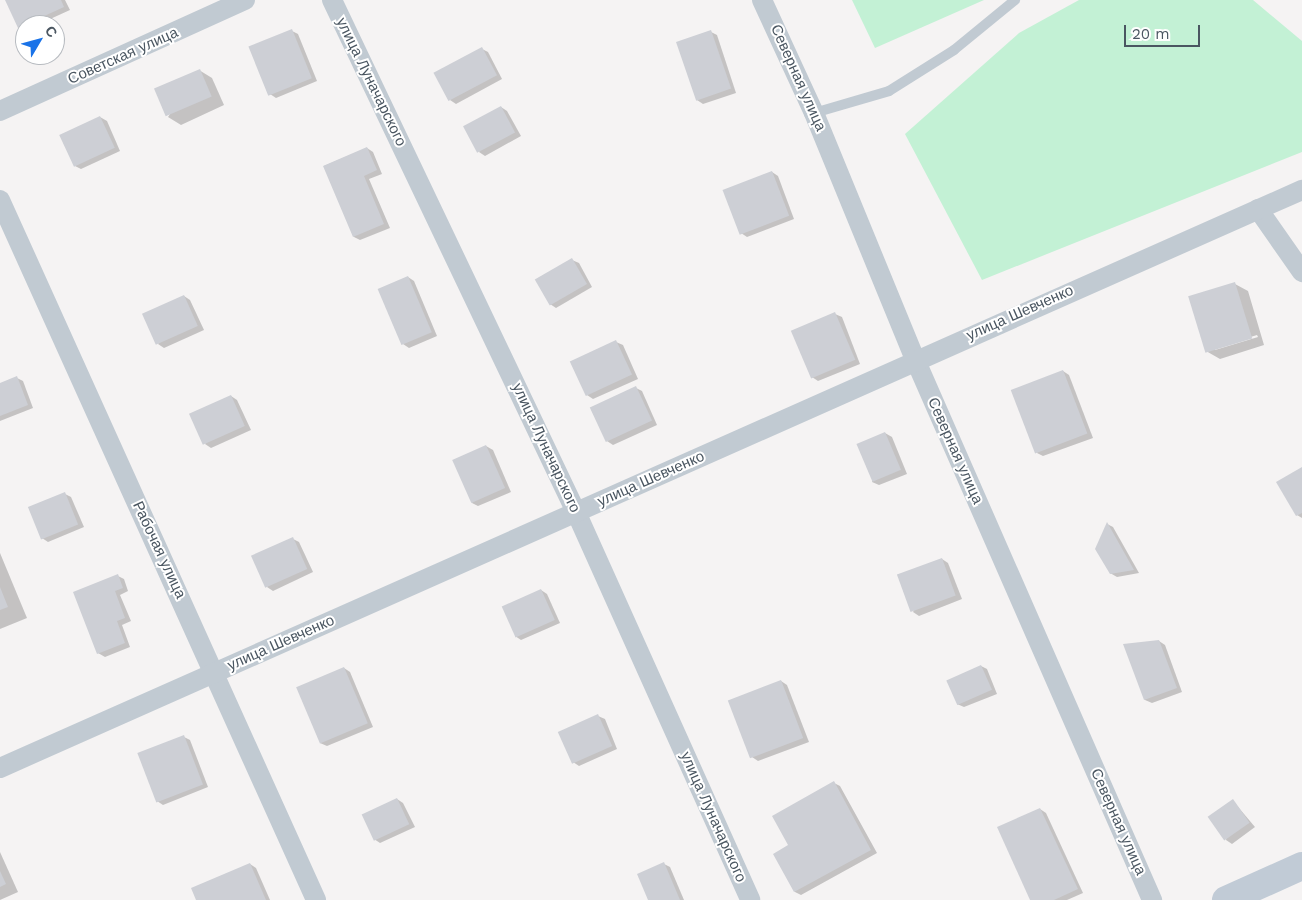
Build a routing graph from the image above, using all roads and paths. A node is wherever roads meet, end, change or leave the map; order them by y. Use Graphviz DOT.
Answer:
graph roads {
  1 [pos="245,0"];
  2 [pos="332,0"];
  3 [pos="762,0"];
  4 [pos="1015,0"];
  5 [pos="0,111"];
  6 [pos="814,113"];
  7 [pos="1302,190"];
  8 [pos="0,200"];
  9 [pos="1258,209"];
  10 [pos="1302,272"];
  11 [pos="915,359"];
  12 [pos="576,512"];
  13 [pos="215,673"];
  14 [pos="0,768"];
  15 [pos="1302,866"];
  16 [pos="316,900"];
  17 [pos="750,900"];
  18 [pos="1152,900"];
  19 [pos="1226,900"];
  1 -- 5 [label="street, Советская улица"];
  2 -- 12 [label="street, улица Луначарского"];
  3 -- 6 [label="street, Северная улица"];
  4 -- 6 [label="lane"];
  6 -- 11 [label="street, Северная улица"];
  7 -- 9 [label="street, улица Шевченко"];
  8 -- 13 [label="street, Рабочая улица"];
  9 -- 10 [label="street"];
  9 -- 11 [label="street, улица Шевченко"];
  11 -- 12 [label="street, улица Шевченко"];
  11 -- 18 [label="street, Северная улица"];
  12 -- 13 [label="street, улица Шевченко"];
  12 -- 17 [label="street, улица Луначарского"];
  13 -- 14 [label="street, улица Шевченко"];
  13 -- 16 [label="street, Рабочая улица"];
  15 -- 19 [label="street"];
}
